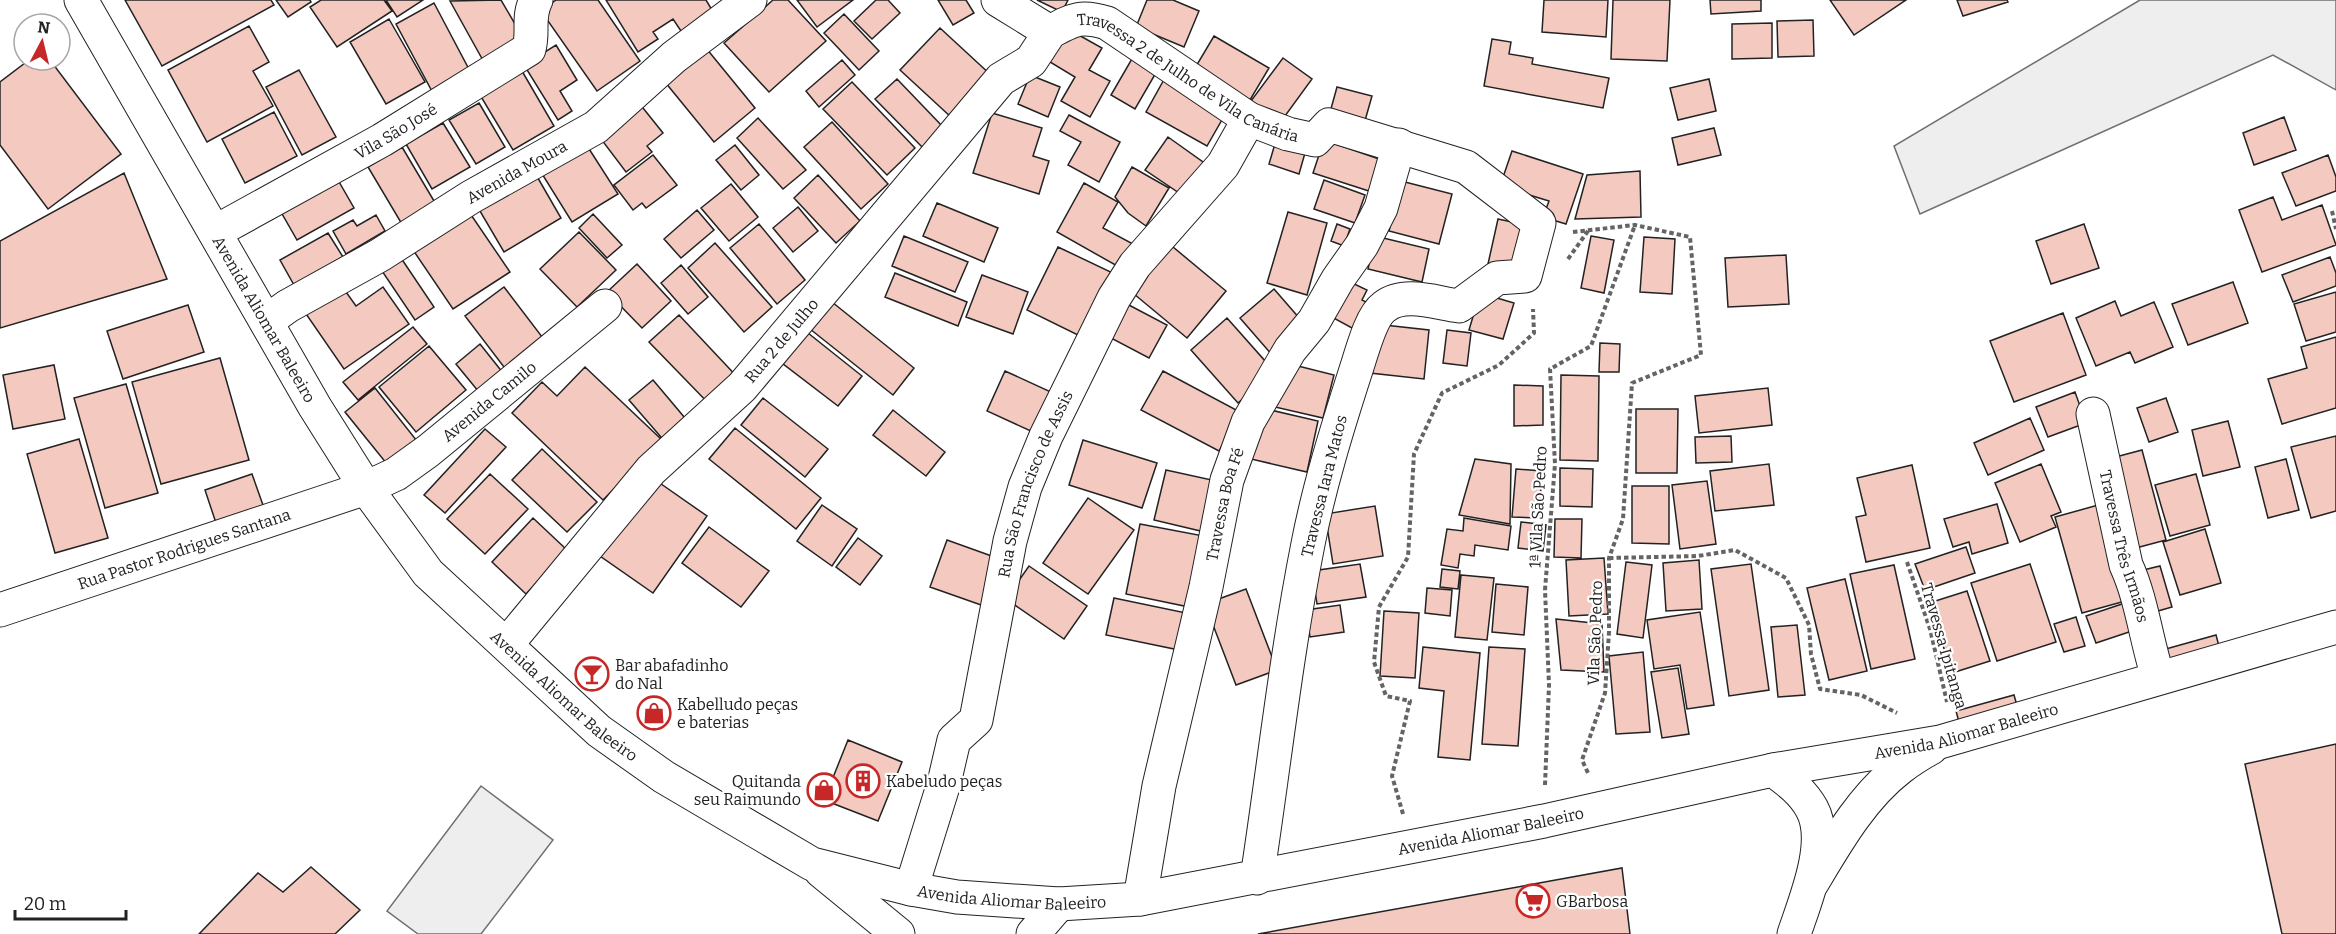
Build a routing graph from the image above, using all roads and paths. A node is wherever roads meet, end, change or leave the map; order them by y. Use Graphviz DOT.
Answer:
graph roads {
  1 [pos="81,0"];
  2 [pos="536,0"];
  3 [pos="750,0"];
  4 [pos="998,0"];
  5 [pos="1050,32"];
  6 [pos="1249,119"];
  7 [pos="1399,145"];
  8 [pos="2332,211"];
  9 [pos="1539,223"];
  10 [pos="1635,225"];
  11 [pos="2336,229"];
  12 [pos="215,232"];
  13 [pos="1564,265"];
  14 [pos="1538,299"];
  15 [pos="605,306"];
  16 [pos="267,321"];
  17 [pos="2093,414"];
  18 [pos="366,488"];
  19 [pos="1609,558"];
  20 [pos="1907,562"];
  21 [pos="0,610"];
  22 [pos="2336,627"];
  23 [pos="507,644"];
  24 [pos="2158,677"];
  25 [pos="1949,739"];
  26 [pos="1773,770"];
  27 [pos="1604,808"];
  28 [pos="1544,821"];
  29 [pos="1412,846"];
  30 [pos="812,864"];
  31 [pos="1257,878"];
  32 [pos="1812,883"];
  33 [pos="911,890"];
  34 [pos="1140,899"];
  35 [pos="1059,904"];
  36 [pos="898,934"];
  37 [pos="1033,934"];
  38 [pos="1794,934"];
  1 -- 12 [label="street, Avenida Aliomar Baleeiro"];
  2 -- 12 [label="street, Vila São José"];
  3 -- 16 [label="street, Avenida Moura"];
  4 -- 5 [label="street, Travessa 2 de Julho de Vila Canária"];
  5 -- 6 [label="street, Travessa 2 de Julho de Vila Canária"];
  5 -- 23 [label="street, Rua 2 de Julho"];
  6 -- 7 [label="street, Travessa 2 de Julho de Vila Canária"];
  6 -- 33 [label="street, Rua São Francisco de Assis"];
  7 -- 9 [label="street, Travessa 2 de Julho de Vila Canária"];
  7 -- 34 [label="street, Travessa Boa Fé"];
  8 -- 11 [label="path"];
  9 -- 31 [label="street, Travessa Iara Matos"];
  10 -- 13 [label="path"];
  10 -- 19 [label="path, Vila São Pedro"];
  10 -- 28 [label="path, 1ª Vila São Pedro"];
  12 -- 16 [label="street, Avenida Aliomar Baleeiro"];
  14 -- 29 [label="path"];
  15 -- 18 [label="street, Avenida Camilo"];
  16 -- 18 [label="street, Avenida Aliomar Baleeiro"];
  17 -- 24 [label="street, Travessa Três Irmãos"];
  18 -- 21 [label="street, Rua Pastor Rodrigues Santana"];
  18 -- 23 [label="street, Avenida Aliomar Baleeiro"];
  19 -- 25 [label="path"];
  19 -- 27 [label="path, Vila São Pedro"];
  20 -- 25 [label="path, Travessa Ipitanga"];
  22 -- 24 [label="street, Avenida Aliomar Baleeiro"];
  23 -- 30 [label="street, Avenida Aliomar Baleeiro"];
  24 -- 25 [label="street, Avenida Aliomar Baleeiro"];
  25 -- 26 [label="street, Avenida Aliomar Baleeiro"];
  25 -- 32 [label="street"];
  26 -- 27 [label="street, Avenida Aliomar Baleeiro"];
  26 -- 32 [label="street"];
  27 -- 28 [label="street, Avenida Aliomar Baleeiro"];
  28 -- 29 [label="street, Avenida Aliomar Baleeiro"];
  29 -- 31 [label="street, Avenida Aliomar Baleeiro"];
  30 -- 33 [label="street, Avenida Aliomar Baleeiro"];
  30 -- 36 [label="street"];
  31 -- 34 [label="street, Avenida Aliomar Baleeiro"];
  32 -- 38 [label="street"];
  33 -- 35 [label="street, Avenida Aliomar Baleeiro"];
  34 -- 35 [label="street, Avenida Aliomar Baleeiro"];
  35 -- 37 [label="street"];
}
